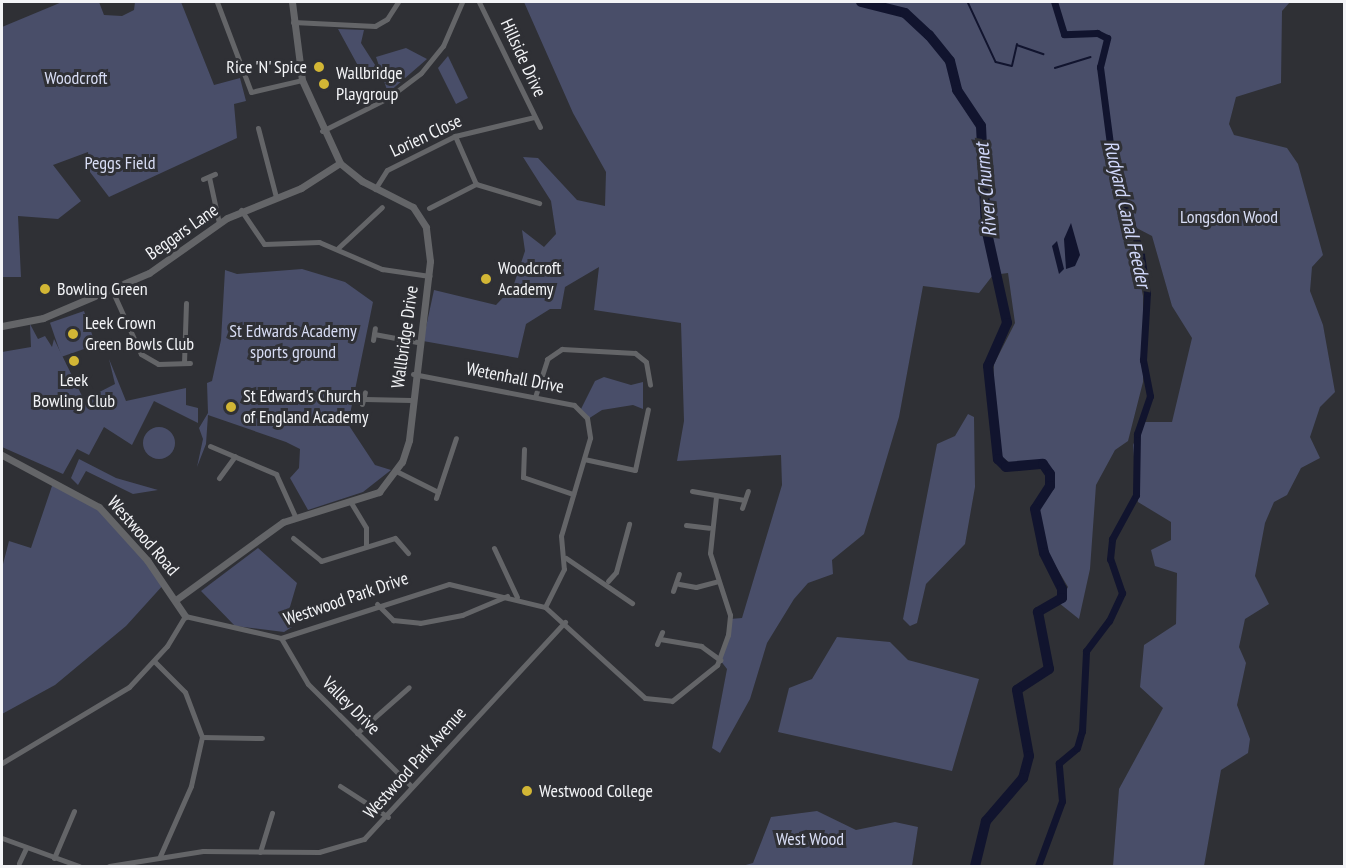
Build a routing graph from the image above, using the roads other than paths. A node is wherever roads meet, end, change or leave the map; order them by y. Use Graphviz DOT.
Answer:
graph roads {
  1 [pos="217,2"];
  2 [pos="292,2"];
  3 [pos="398,2"];
  4 [pos="462,2"];
  5 [pos="479,2"];
  6 [pos="292,22"];
  7 [pos="302,80"];
  8 [pos="534,117"];
  9 [pos="540,127"];
  10 [pos="258,128"];
  11 [pos="322,131"];
  12 [pos="455,136"];
  13 [pos="340,163"];
  14 [pos="209,176"];
  15 [pos="476,184"];
  16 [pos="375,189"];
  17 [pos="276,197"];
  18 [pos="538,203"];
  19 [pos="382,207"];
  20 [pos="429,208"];
  21 [pos="242,210"];
  22 [pos="219,223"];
  23 [pos="338,248"];
  24 [pos="429,276"];
  25 [pos="111,288"];
  26 [pos="186,303"];
  27 [pos="2,326"];
  28 [pos="374,334"];
  29 [pos="417,342"];
  30 [pos="413,374"];
  31 [pos="641,376"];
  32 [pos="650,376"];
  33 [pos="650,385"];
  34 [pos="535,397"];
  35 [pos="364,398"];
  36 [pos="411,400"];
  37 [pos="648,409"];
  38 [pos="456,438"];
  39 [pos="210,446"];
  40 [pos="524,449"];
  41 [pos="2,455"];
  42 [pos="235,456"];
  43 [pos="584,459"];
  44 [pos="396,471"];
  45 [pos="219,478"];
  46 [pos="692,491"];
  47 [pos="748,491"];
  48 [pos="573,494"];
  49 [pos="716,497"];
  50 [pos="744,500"];
  51 [pos="350,501"];
  52 [pos="742,508"];
  53 [pos="295,516"];
  54 [pos="629,524"];
  55 [pos="686,525"];
  56 [pos="709,528"];
  57 [pos="293,538"];
  58 [pos="366,545"];
  59 [pos="494,548"];
  60 [pos="408,553"];
  61 [pos="566,558"];
  62 [pos="679,574"];
  63 [pos="608,581"];
  64 [pos="718,581"];
  65 [pos="678,584"];
  66 [pos="673,591"];
  67 [pos="507,596"];
  68 [pos="517,597"];
  69 [pos="177,599"];
  70 [pos="633,603"];
  71 [pos="377,604"];
  72 [pos="546,608"];
  73 [pos="185,616"];
  74 [pos="565,622"];
  75 [pos="662,632"];
  76 [pos="281,638"];
  77 [pos="720,660"];
  78 [pos="154,662"];
  79 [pos="409,687"];
  80 [pos="357,734"];
  81 [pos="202,737"];
  82 [pos="262,738"];
  83 [pos="2,763"];
  84 [pos="340,786"];
  85 [pos="412,787"];
  86 [pos="74,811"];
  87 [pos="272,813"];
  88 [pos="388,817"];
  89 [pos="2,838"];
  90 [pos="26,848"];
  91 [pos="260,852"];
  92 [pos="160,856"];
  93 [pos="54,858"];
  94 [pos="20,862"];
  95 [pos="70,865"];
  96 [pos="79,867"];
  97 [pos="109,867"];
  1 -- 7 [label="street"];
  2 -- 6 [label="street, Wallbridge Drive"];
  3 -- 6 [label="street"];
  4 -- 11 [label="street"];
  5 -- 8 [label="street, Hillside Drive"];
  6 -- 7 [label="street, Wallbridge Drive"];
  7 -- 11 [label="street, Wallbridge Drive"];
  8 -- 9 [label="street, Hillside Drive"];
  8 -- 12 [label="street, Lorien Close"];
  10 -- 17 [label="street"];
  11 -- 13 [label="street, Wallbridge Drive"];
  12 -- 15 [label="street"];
  12 -- 16 [label="street, Lorien Close"];
  13 -- 16 [label="street, Wallbridge Drive"];
  13 -- 17 [label="street, Beggars Lane"];
  14 -- 22 [label="street"];
  15 -- 18 [label="street"];
  15 -- 20 [label="street"];
  16 -- 24 [label="street, Wallbridge Drive"];
  17 -- 21 [label="street, Beggars Lane"];
  19 -- 23 [label="street"];
  21 -- 22 [label="street, Beggars Lane"];
  21 -- 23 [label="street"];
  22 -- 25 [label="street, Beggars Lane"];
  23 -- 24 [label="street"];
  24 -- 29 [label="street, Wallbridge Drive"];
  25 -- 26 [label="street"];
  25 -- 27 [label="street, Beggars Lane"];
  28 -- 29 [label="street"];
  29 -- 30 [label="street, Wallbridge Drive"];
  30 -- 34 [label="street, Wetenhall Drive"];
  30 -- 36 [label="street, Wallbridge Drive"];
  31 -- 32 [label="street"];
  32 -- 33 [label="street"];
  32 -- 34 [label="street"];
  34 -- 43 [label="street, Wetenhall Drive"];
  35 -- 36 [label="street"];
  36 -- 44 [label="street, Wallbridge Drive"];
  37 -- 43 [label="street"];
  38 -- 44 [label="street"];
  39 -- 42 [label="street"];
  40 -- 48 [label="street"];
  41 -- 69 [label="street, Westwood Road"];
  42 -- 45 [label="street"];
  42 -- 53 [label="street"];
  43 -- 48 [label="street, Wetenhall Drive"];
  44 -- 51 [label="street, Wallbridge Drive"];
  46 -- 49 [label="street"];
  47 -- 50 [label="street"];
  48 -- 61 [label="street, Wetenhall Drive"];
  49 -- 50 [label="street"];
  49 -- 56 [label="street"];
  50 -- 52 [label="street"];
  51 -- 53 [label="street, Wallbridge Drive"];
  51 -- 58 [label="street"];
  53 -- 69 [label="street, Wallbridge Drive"];
  54 -- 63 [label="street"];
  55 -- 56 [label="street"];
  56 -- 64 [label="street"];
  57 -- 58 [label="street"];
  58 -- 60 [label="street"];
  59 -- 68 [label="street"];
  61 -- 63 [label="street"];
  61 -- 72 [label="street, Wetenhall Drive"];
  62 -- 65 [label="street"];
  63 -- 70 [label="street"];
  64 -- 65 [label="street"];
  64 -- 77 [label="street"];
  65 -- 66 [label="street"];
  67 -- 68 [label="street, Westwood Park Drive"];
  67 -- 71 [label="street, Westwood Park Drive"];
  67 -- 71 [label="street"];
  68 -- 72 [label="street, Westwood Park Drive"];
  69 -- 73 [label="street, Westwood Road"];
  71 -- 76 [label="street, Westwood Park Drive"];
  72 -- 74 [label="street, Westwood Park Drive"];
  73 -- 76 [label="street, Westwood Park Drive"];
  73 -- 78 [label="street"];
  74 -- 77 [label="street, Westwood Park Drive"];
  74 -- 85 [label="street, Westwood Park Avenue"];
  75 -- 77 [label="street"];
  76 -- 80 [label="street, Valley Drive"];
  78 -- 81 [label="street"];
  78 -- 83 [label="street"];
  79 -- 80 [label="street"];
  80 -- 85 [label="street, Valley Drive"];
  81 -- 82 [label="street"];
  81 -- 92 [label="street"];
  84 -- 88 [label="street"];
  85 -- 88 [label="street, Westwood Park Avenue"];
  86 -- 93 [label="street"];
  87 -- 91 [label="street"];
  88 -- 91 [label="street, Westwood Park Avenue"];
  89 -- 90 [label="street"];
  90 -- 93 [label="street"];
  90 -- 94 [label="street"];
  91 -- 92 [label="street, Westwood Park Avenue"];
  92 -- 97 [label="street, Westwood Park Avenue"];
  93 -- 95 [label="street"];
  95 -- 96 [label="street"];
}
